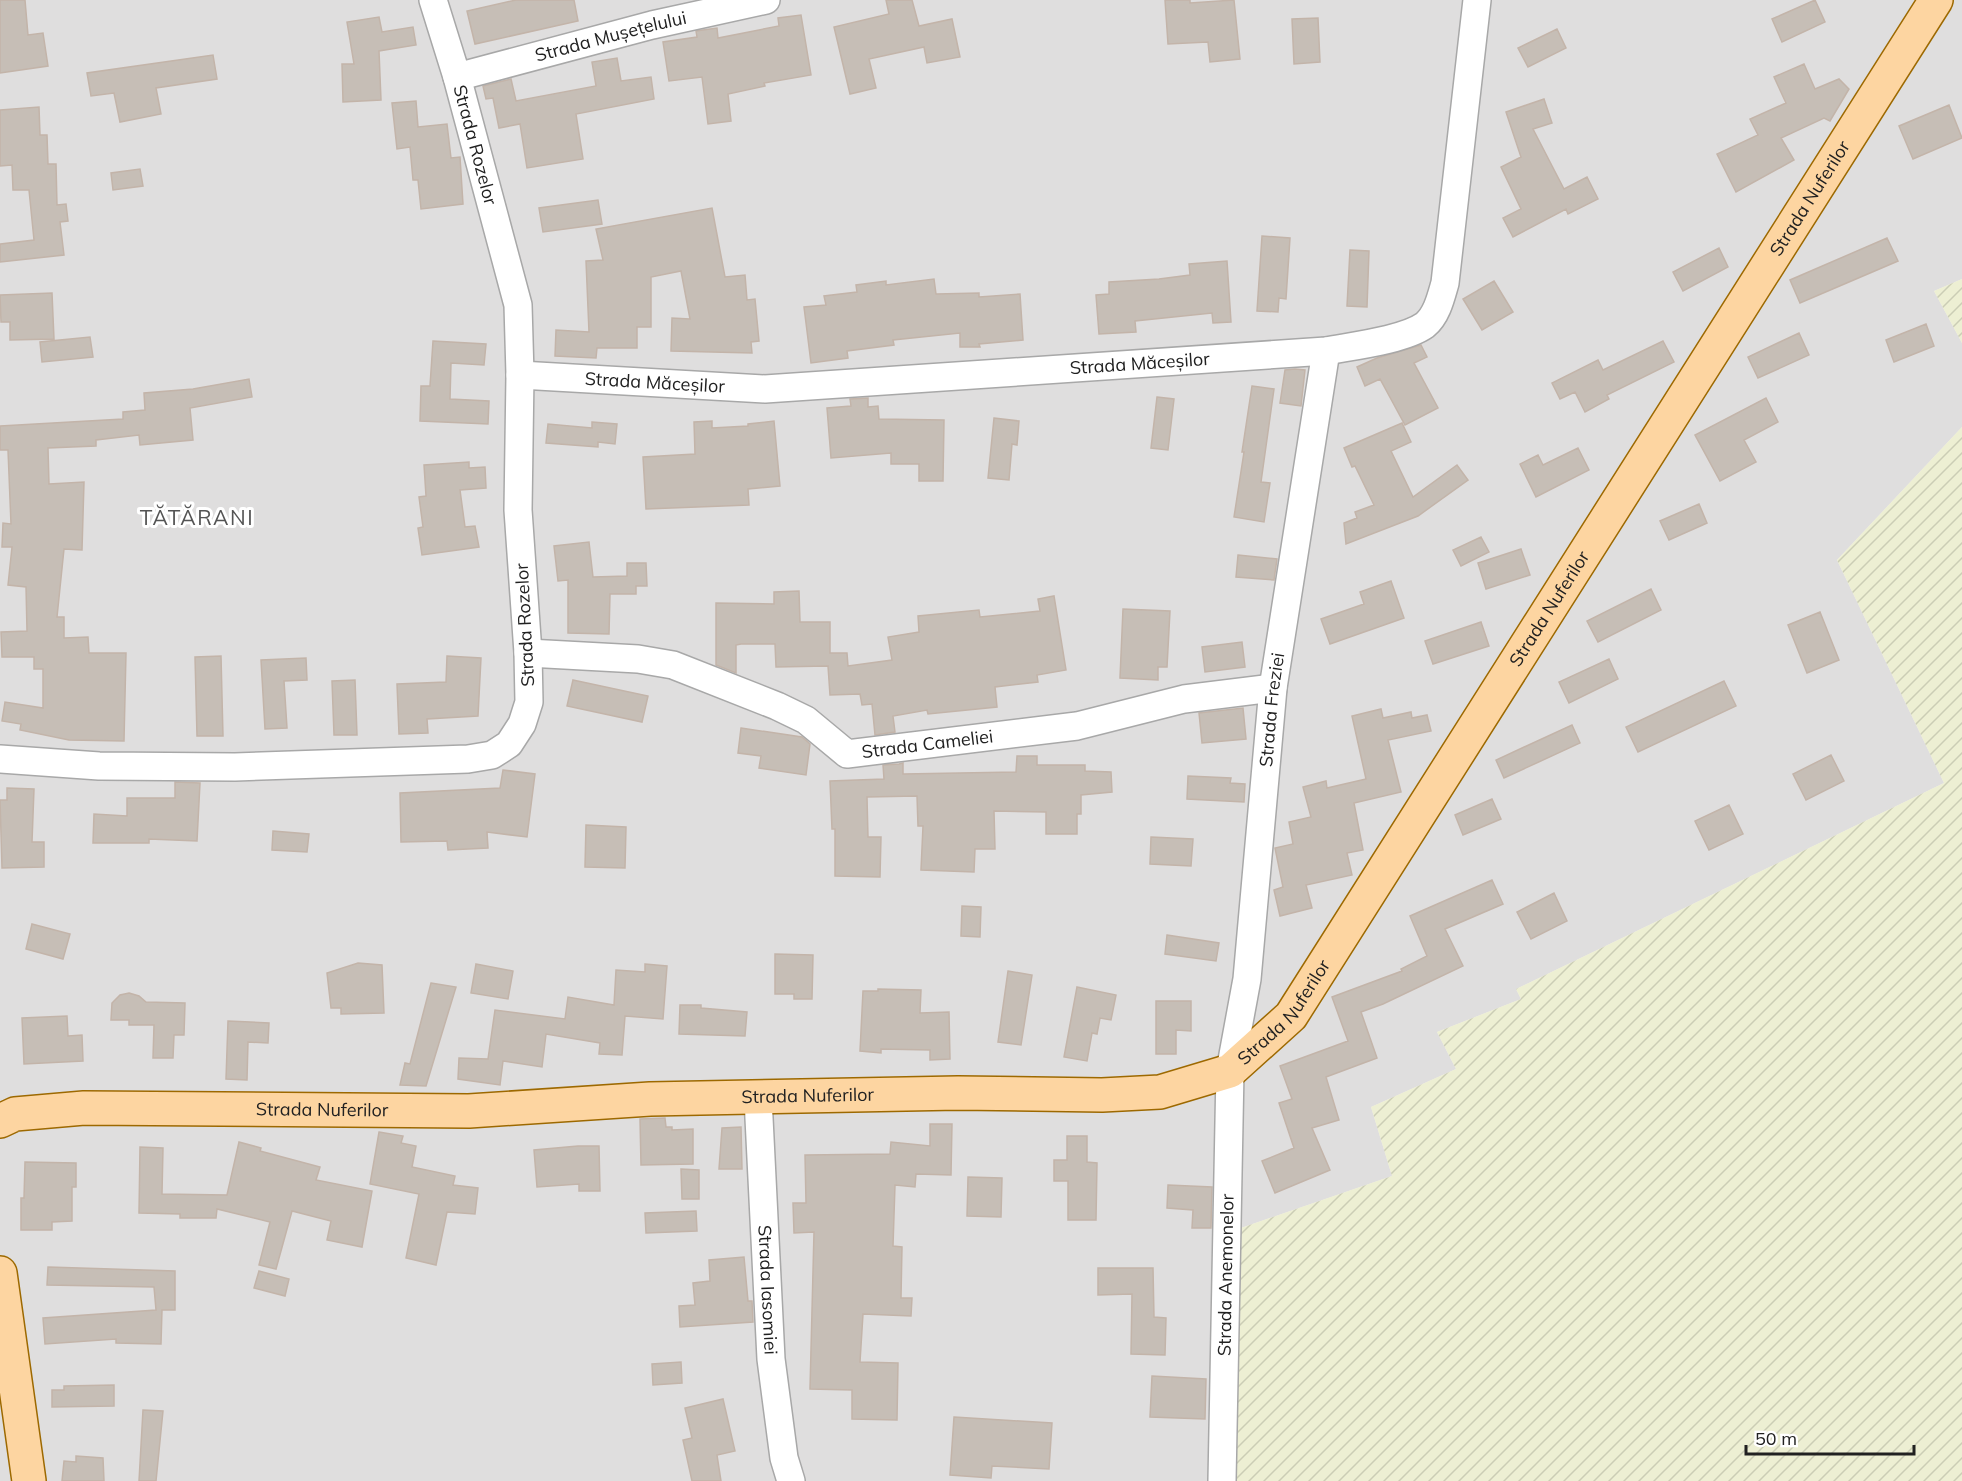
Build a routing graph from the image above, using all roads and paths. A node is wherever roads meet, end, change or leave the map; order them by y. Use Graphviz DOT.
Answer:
graph roads {
  1 [pos="433,0"];
  2 [pos="765,0"];
  3 [pos="1476,0"];
  4 [pos="1936,0"];
  5 [pos="457,77"];
  6 [pos="1326,351"];
  7 [pos="520,375"];
  8 [pos="528,653"];
  9 [pos="1273,688"];
  10 [pos="0,759"];
  11 [pos="1230,1071"];
  12 [pos="758,1098"];
  13 [pos="0,1121"];
  14 [pos="0,1273"];
  15 [pos="29,1481"];
  16 [pos="791,1481"];
  17 [pos="1222,1481"];
  1 -- 5 [label="street, Strada Rozelor"];
  2 -- 5 [label="street, Strada Mușețelului"];
  3 -- 6 [label="street, Strada Măceșilor"];
  4 -- 11 [label="main road, Strada Nuferilor"];
  5 -- 7 [label="street, Strada Rozelor"];
  6 -- 7 [label="street, Strada Măceșilor"];
  6 -- 9 [label="street, Strada Freziei"];
  7 -- 8 [label="street, Strada Rozelor"];
  8 -- 9 [label="street, Strada Cameliei"];
  8 -- 10 [label="street, Strada Rozelor"];
  9 -- 11 [label="street, Strada Freziei"];
  11 -- 12 [label="main road, Strada Nuferilor"];
  11 -- 17 [label="street, Strada Anemonelor"];
  12 -- 13 [label="main road, Strada Nuferilor"];
  12 -- 16 [label="street, Strada Iasomiei"];
  14 -- 15 [label="main road"];
}
